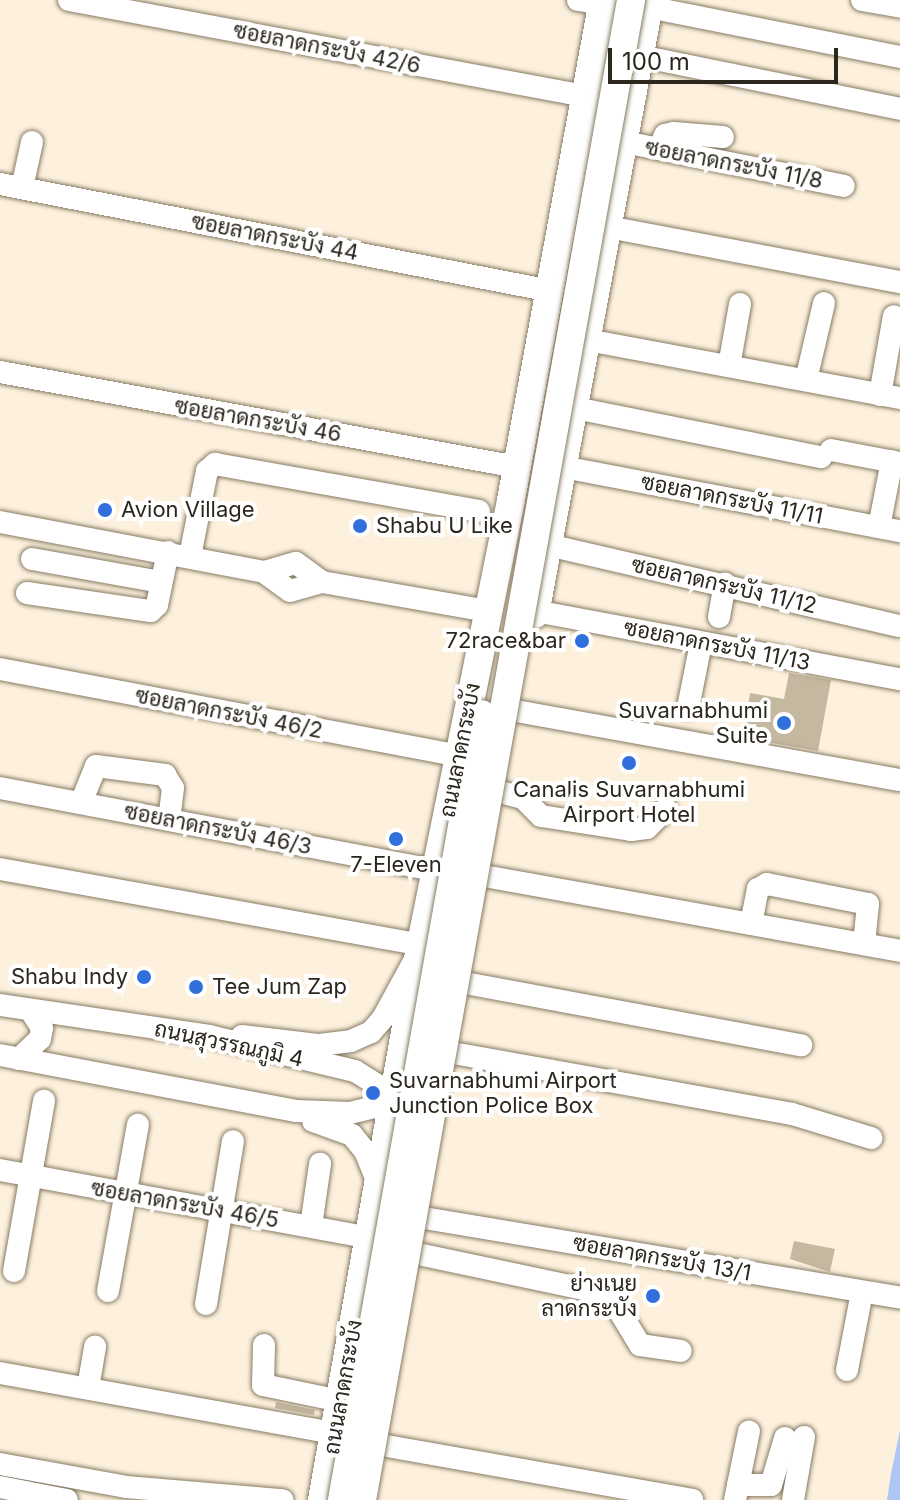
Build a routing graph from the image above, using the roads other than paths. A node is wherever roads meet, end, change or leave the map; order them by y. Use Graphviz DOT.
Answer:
graph roads {
  1 [pos="69,0"];
  2 [pos="862,0"];
  3 [pos="619,2"];
  4 [pos="900,7"];
  5 [pos="640,56"];
  6 [pos="900,57"];
  7 [pos="585,96"];
  8 [pos="900,109"];
  9 [pos="723,137"];
  10 [pos="32,142"];
  11 [pos="624,142"];
  12 [pos="659,149"];
  13 [pos="11,186"];
  14 [pos="844,186"];
  15 [pos="608,227"];
  16 [pos="900,282"];
  17 [pos="551,291"];
  18 [pos="824,303"];
  19 [pos="740,304"];
  20 [pos="894,316"];
  21 [pos="587,340"];
  22 [pos="729,366"];
  23 [pos="0,372"];
  24 [pos="806,380"];
  25 [pos="890,396"];
  26 [pos="575,408"];
  27 [pos="896,462"];
  28 [pos="517,467"];
  29 [pos="563,467"];
  30 [pos="479,511"];
  31 [pos="0,522"];
  32 [pos="889,529"];
  33 [pos="548,545"];
  34 [pos="179,554"];
  35 [pos="32,559"];
  36 [pos="161,582"];
  37 [pos="725,584"];
  38 [pos="27,593"];
  39 [pos="488,611"];
  40 [pos="535,611"];
  41 [pos="719,617"];
  42 [pos="899,626"];
  43 [pos="701,643"];
  44 [pos="0,669"];
  45 [pos="900,679"];
  46 [pos="688,708"];
  47 [pos="516,711"];
  48 [pos="459,756"];
  49 [pos="900,780"];
  50 [pos="0,788"];
  51 [pos="500,792"];
  52 [pos="81,803"];
  53 [pos="666,809"];
  54 [pos="169,819"];
  55 [pos="0,869"];
  56 [pos="436,870"];
  57 [pos="484,876"];
  58 [pos="751,924"];
  59 [pos="864,944"];
  60 [pos="420,949"];
  61 [pos="900,951"];
  62 [pos="465,983"];
  63 [pos="0,1005"];
  64 [pos="31,1011"];
  65 [pos="209,1036"];
  66 [pos="801,1045"];
  67 [pos="10,1057"];
  68 [pos="451,1062"];
  69 [pos="397,1099"];
  70 [pos="44,1101"];
  71 [pos="297,1111"];
  72 [pos="138,1125"];
  73 [pos="871,1138"];
  74 [pos="233,1141"];
  75 [pos="320,1164"];
  76 [pos="0,1170"];
  77 [pos="30,1176"];
  78 [pos="379,1188"];
  79 [pos="125,1194"];
  80 [pos="426,1207"];
  81 [pos="222,1209"];
  82 [pos="311,1226"];
  83 [pos="371,1238"];
  84 [pos="418,1254"];
  85 [pos="14,1271"];
  86 [pos="108,1291"];
  87 [pos="862,1292"];
  88 [pos="900,1298"];
  89 [pos="206,1304"];
  90 [pos="264,1345"];
  91 [pos="95,1347"];
  92 [pos="681,1351"];
  93 [pos="847,1370"];
  94 [pos="0,1373"];
  95 [pos="88,1388"];
  96 [pos="340,1401"];
  97 [pos="749,1431"];
  98 [pos="335,1433"];
  99 [pos="381,1445"];
  100 [pos="0,1464"];
  101 [pos="570,1477"];
  102 [pos="0,1487"];
  103 [pos="737,1492"];
  104 [pos="67,1500"];
  105 [pos="282,1500"];
  106 [pos="322,1500"];
  107 [pos="342,1500"];
  108 [pos="362,1500"];
  109 [pos="372,1500"];
  110 [pos="567,1500"];
  111 [pos="692,1500"];
  112 [pos="793,1500"];
  1 -- 7 [label="street, ซอยลาดกระบัง 42/6"];
  2 -- 4 [label="street"];
  3 -- 5 [label="main road"];
  3 -- 6 [label="street"];
  3 -- 7 [label="main road, ถนนลาดกระบัง"];
  3 -- 107 [label="main road, bridge"];
  3 -- 108 [label="main road, bridge"];
  5 -- 8 [label="street"];
  5 -- 11 [label="main road"];
  7 -- 17 [label="main road, ถนนลาดกระบัง"];
  9 -- 12 [label="street"];
  10 -- 13 [label="street"];
  11 -- 12 [label="street, ซอยลาดกระบัง 11/8"];
  11 -- 15 [label="main road"];
  12 -- 14 [label="street, ซอยลาดกระบัง 11/8"];
  13 -- 17 [label="street, ซอยลาดกระบัง 44"];
  15 -- 16 [label="street"];
  15 -- 21 [label="main road"];
  17 -- 28 [label="main road, ถนนลาดกระบัง"];
  18 -- 24 [label="street"];
  19 -- 22 [label="street"];
  20 -- 25 [label="street"];
  21 -- 22 [label="street"];
  21 -- 26 [label="main road"];
  22 -- 24 [label="street"];
  23 -- 28 [label="street, ซอยลาดกระบัง 46"];
  24 -- 25 [label="street"];
  26 -- 27 [label="street"];
  26 -- 29 [label="main road"];
  27 -- 32 [label="street"];
  28 -- 39 [label="main road, ถนนลาดกระบัง"];
  29 -- 32 [label="street, ซอยลาดกระบัง 11/11"];
  29 -- 33 [label="main road"];
  30 -- 34 [label="street"];
  31 -- 34 [label="street"];
  33 -- 37 [label="street, ซอยลาดกระบัง 11/12"];
  33 -- 40 [label="main road"];
  34 -- 36 [label="street"];
  34 -- 39 [label="street"];
  35 -- 36 [label="street"];
  36 -- 38 [label="street"];
  37 -- 41 [label="street"];
  37 -- 42 [label="street, ซอยลาดกระบัง 11/12"];
  39 -- 48 [label="main road, ถนนลาดกระบัง"];
  40 -- 43 [label="street, ซอยลาดกระบัง 11/13"];
  40 -- 47 [label="main road"];
  43 -- 45 [label="street, ซอยลาดกระบัง 11/13"];
  43 -- 46 [label="street"];
  44 -- 48 [label="street, ซอยลาดกระบัง 46/2"];
  47 -- 49 [label="street"];
  47 -- 51 [label="main road"];
  48 -- 56 [label="main road, ถนนลาดกระบัง"];
  50 -- 52 [label="street, ซอยลาดกระบัง 46/3"];
  51 -- 53 [label="street"];
  51 -- 57 [label="main road"];
  52 -- 54 [label="street, ซอยลาดกระบัง 46/3"];
  52 -- 54 [label="street"];
  54 -- 56 [label="street, ซอยลาดกระบัง 46/3"];
  55 -- 60 [label="street"];
  56 -- 60 [label="main road, ถนนลาดกระบัง"];
  57 -- 58 [label="street"];
  57 -- 62 [label="main road"];
  58 -- 59 [label="street"];
  58 -- 59 [label="street"];
  59 -- 61 [label="street"];
  60 -- 65 [label="street"];
  60 -- 69 [label="main road, ถนนลาดกระบัง"];
  62 -- 66 [label="street"];
  62 -- 68 [label="main road"];
  63 -- 64 [label="street, ถนนสุวรรณภูมิ 4"];
  64 -- 65 [label="street, ถนนสุวรรณภูมิ 4"];
  64 -- 67 [label="street"];
  65 -- 69 [label="street, ถนนสุวรรณภูมิ 4"];
  67 -- 71 [label="street"];
  68 -- 69 [label="street"];
  68 -- 73 [label="street"];
  68 -- 80 [label="main road"];
  69 -- 71 [label="street"];
  69 -- 78 [label="main road, ถนนลาดกระบัง"];
  69 -- 80 [label="street"];
  70 -- 77 [label="street"];
  71 -- 78 [label="street"];
  72 -- 79 [label="street"];
  74 -- 81 [label="street"];
  75 -- 82 [label="street"];
  76 -- 77 [label="street, ซอยลาดกระบัง 46/5"];
  77 -- 79 [label="street, ซอยลาดกระบัง 46/5"];
  77 -- 85 [label="street"];
  78 -- 83 [label="main road, ถนนลาดกระบัง"];
  79 -- 81 [label="street, ซอยลาดกระบัง 46/5"];
  79 -- 86 [label="street"];
  80 -- 84 [label="main road"];
  80 -- 87 [label="street, ซอยลาดกระบัง 13/1"];
  81 -- 82 [label="street, ซอยลาดกระบัง 46/5"];
  81 -- 89 [label="street"];
  82 -- 83 [label="street, ซอยลาดกระบัง 46/5"];
  83 -- 96 [label="main road, ถนนลาดกระบัง"];
  84 -- 92 [label="street"];
  84 -- 99 [label="main road"];
  87 -- 88 [label="street, ซอยลาดกระบัง 13/1"];
  87 -- 93 [label="street"];
  90 -- 96 [label="street"];
  91 -- 95 [label="street"];
  94 -- 95 [label="street"];
  95 -- 98 [label="street"];
  96 -- 98 [label="main road, ถนนลาดกระบัง"];
  97 -- 103 [label="street"];
  98 -- 106 [label="main road, ถนนลาดกระบัง"];
  99 -- 101 [label="street"];
  99 -- 109 [label="main road"];
  100 -- 105 [label="street"];
  101 -- 110 [label="street"];
  101 -- 111 [label="street"];
  102 -- 104 [label="street"];
  103 -- 112 [label="street"];
}
